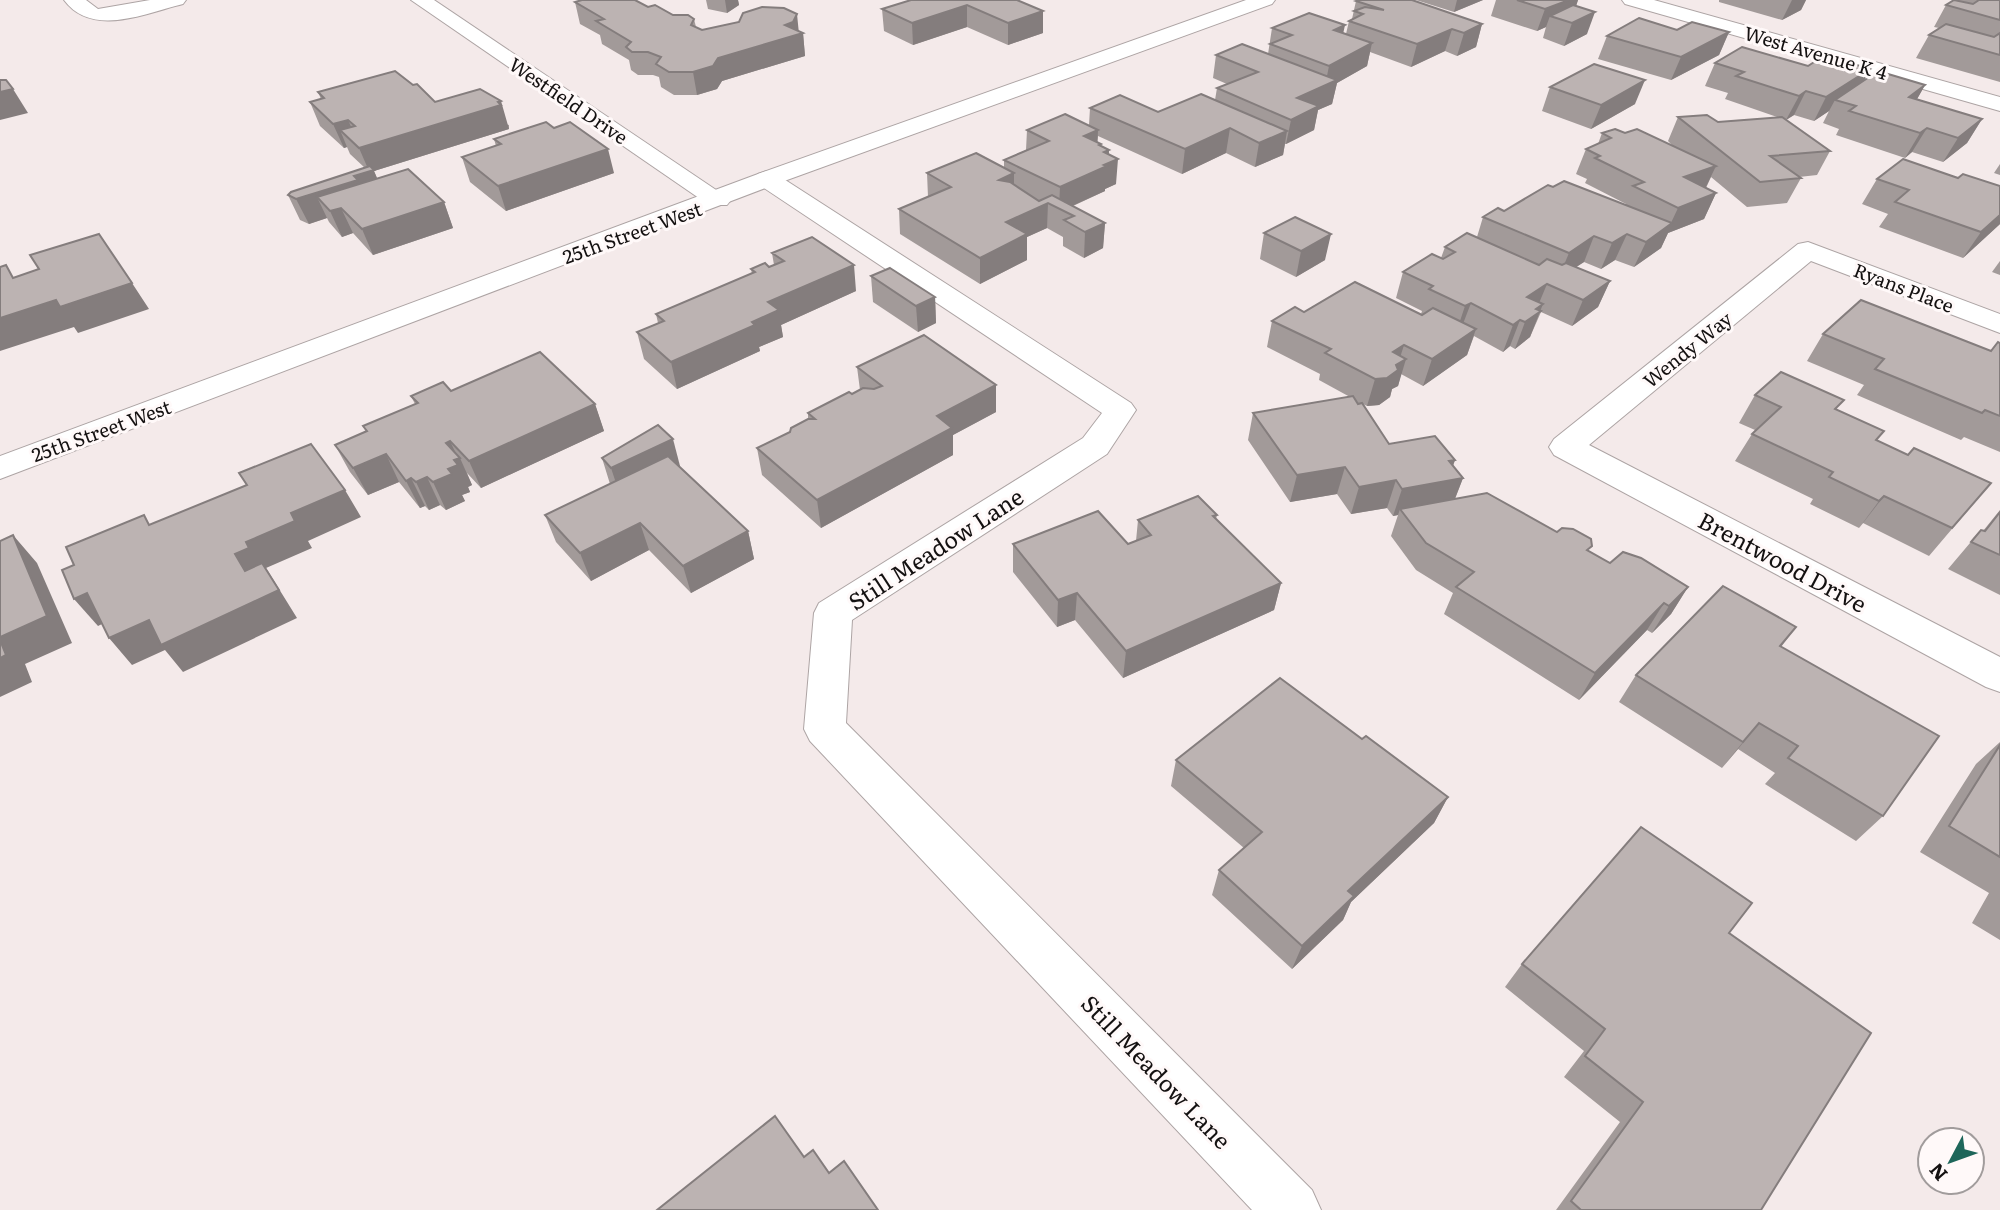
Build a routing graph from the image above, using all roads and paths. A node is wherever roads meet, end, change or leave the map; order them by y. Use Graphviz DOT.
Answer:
graph roads {
  1 [pos="74,0"];
  2 [pos="176,0"];
  3 [pos="421,0"];
  4 [pos="1265,0"];
  5 [pos="1633,0"];
  6 [pos="2000,104"];
  7 [pos="767,179"];
  8 [pos="718,200"];
  9 [pos="1808,250"];
  10 [pos="2000,324"];
  11 [pos="1566,447"];
  12 [pos="0,468"];
  13 [pos="2000,676"];
  14 [pos="1293,1210"];
  1 -- 2 [label="street"];
  3 -- 8 [label="street, Westfield Drive"];
  4 -- 7 [label="street, 25th Street West"];
  5 -- 6 [label="street, West Avenue K 4"];
  7 -- 8 [label="street, 25th Street West"];
  7 -- 14 [label="street, Still Meadow Lane"];
  8 -- 12 [label="street, 25th Street West"];
  9 -- 10 [label="street, Ryans Place"];
  9 -- 11 [label="street, Wendy Way"];
  11 -- 13 [label="street, Brentwood Drive"];
}
